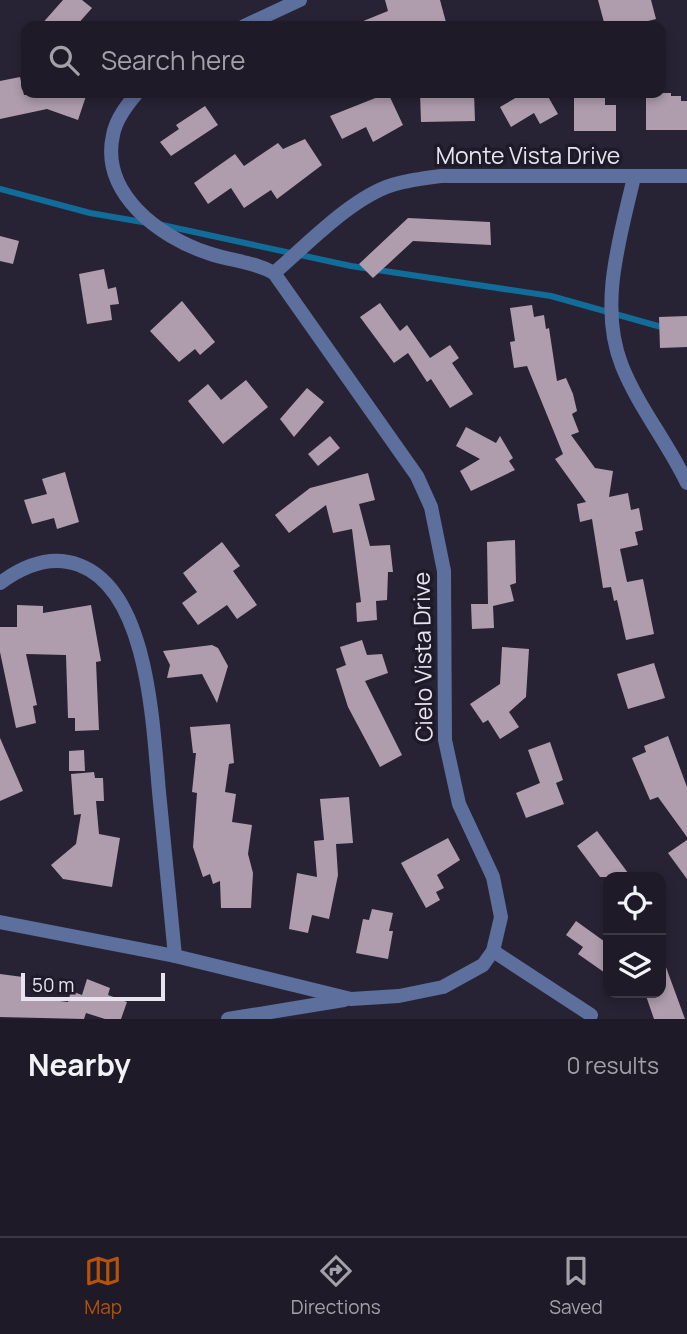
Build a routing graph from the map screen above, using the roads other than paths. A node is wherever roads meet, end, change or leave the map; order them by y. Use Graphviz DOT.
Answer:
graph roads {
  1 [pos="300,0"];
  2 [pos="255,21"];
  3 [pos="134,98"];
  4 [pos="687,176"];
  5 [pos="634,177"];
  6 [pos="275,273"];
  7 [pos="687,483"];
  8 [pos="0,583"];
  9 [pos="0,922"];
  10 [pos="493,951"];
  11 [pos="175,956"];
  12 [pos="351,999"];
  13 [pos="591,1015"];
  14 [pos="228,1019"];
  1 -- 2 [label="street"];
  3 -- 6 [label="street"];
  4 -- 5 [label="street, Monte Vista Drive"];
  5 -- 6 [label="street, Monte Vista Drive"];
  5 -- 7 [label="street"];
  6 -- 10 [label="street, Cielo Vista Drive"];
  8 -- 11 [label="street"];
  9 -- 11 [label="street"];
  10 -- 12 [label="street"];
  10 -- 13 [label="street"];
  11 -- 12 [label="street"];
  12 -- 14 [label="street"];
}
